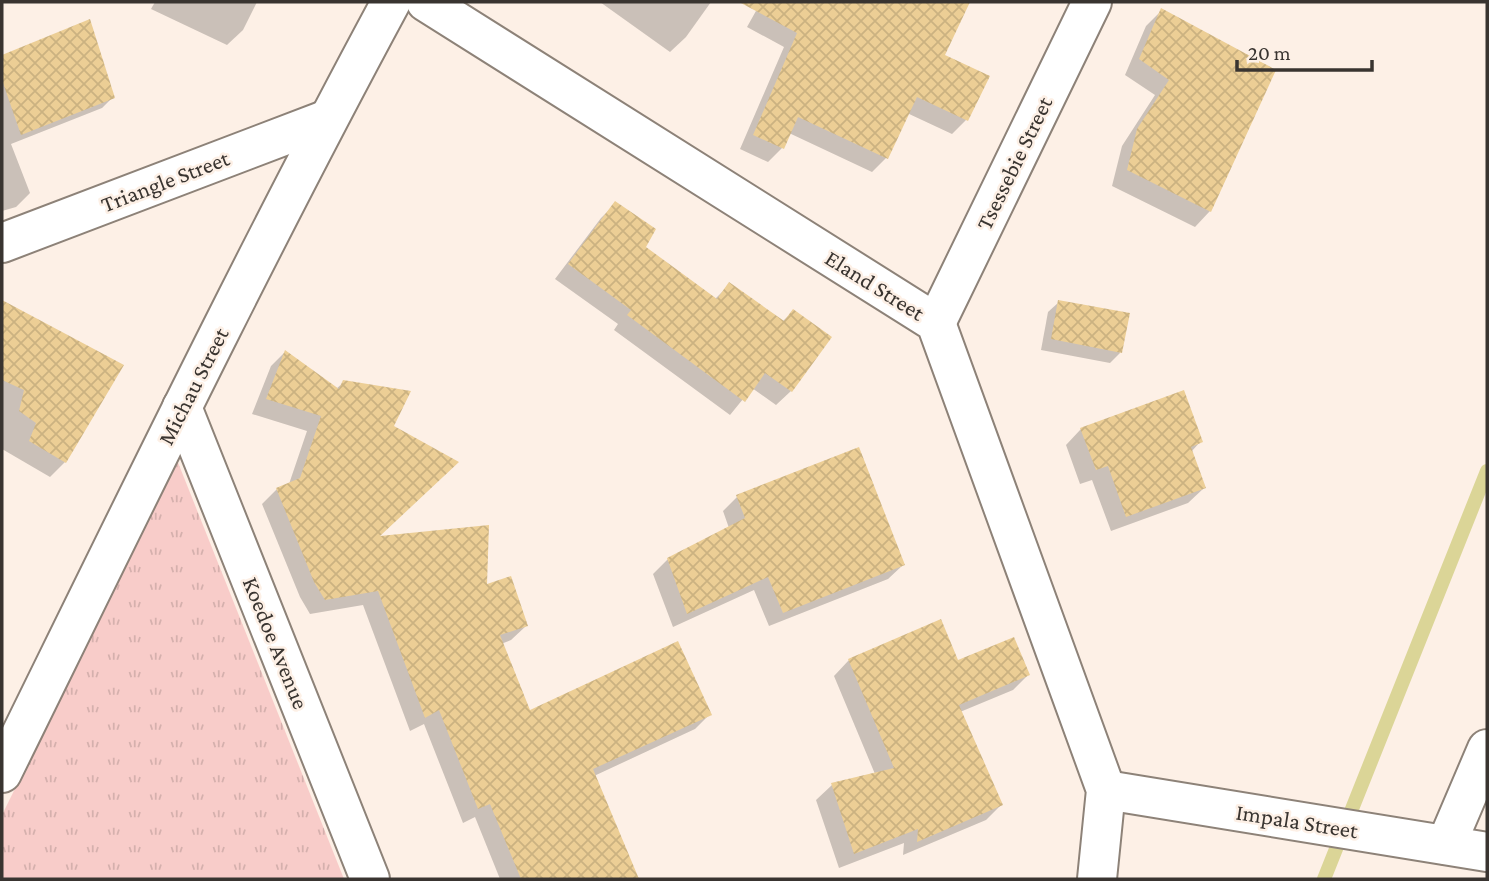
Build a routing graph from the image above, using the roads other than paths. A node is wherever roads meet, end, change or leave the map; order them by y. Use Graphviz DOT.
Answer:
graph roads {
  1 [pos="391,2"];
  2 [pos="426,2"];
  3 [pos="1092,2"];
  4 [pos="328,119"];
  5 [pos="2,243"];
  6 [pos="936,323"];
  7 [pos="182,407"];
  8 [pos="1487,750"];
  9 [pos="2,773"];
  10 [pos="1106,790"];
  11 [pos="1446,845"];
  12 [pos="1487,852"];
  13 [pos="370,879"];
  14 [pos="1097,879"];
  1 -- 4 [label="street, Michau Street"];
  2 -- 6 [label="street, Eland Street"];
  3 -- 6 [label="street, Tsessebie Street"];
  4 -- 5 [label="street, Triangle Street"];
  4 -- 7 [label="street, Michau Street"];
  6 -- 10 [label="street, Eland Street"];
  7 -- 9 [label="street, Michau Street"];
  7 -- 13 [label="street, Koedoe Avenue"];
  8 -- 11 [label="street"];
  10 -- 11 [label="street, Impala Street"];
  10 -- 14 [label="street, Eland Street"];
  11 -- 12 [label="street, Impala Street"];
}
